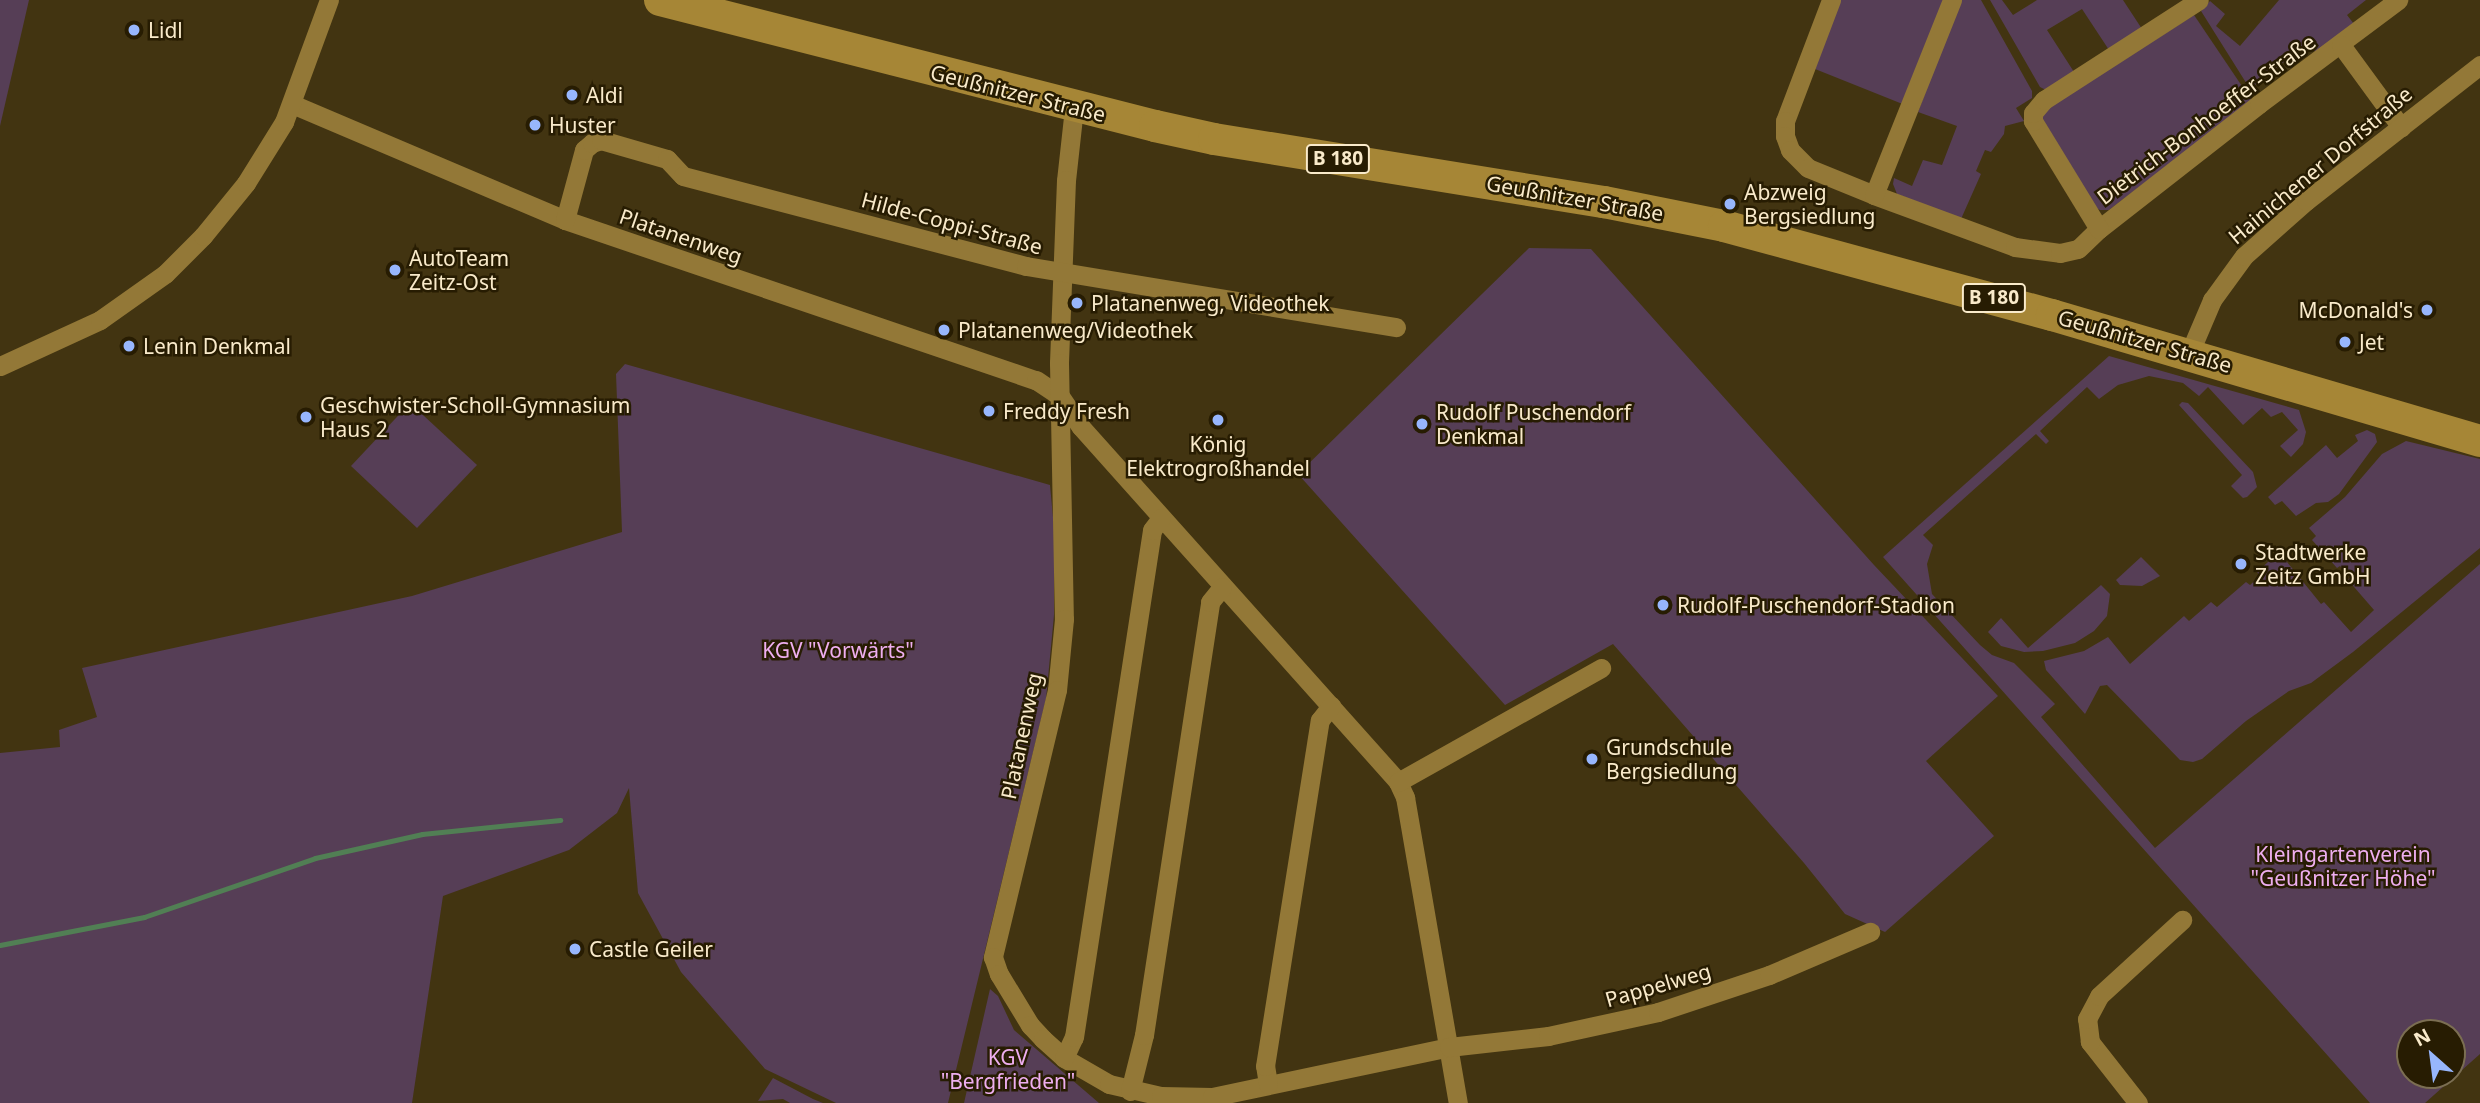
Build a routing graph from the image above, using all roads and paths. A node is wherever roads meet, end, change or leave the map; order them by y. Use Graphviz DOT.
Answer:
graph roads {
  1 [pos="330,0"];
  2 [pos="660,0"];
  3 [pos="1831,0"];
  4 [pos="1952,0"];
  5 [pos="2199,0"];
  6 [pos="2398,0"];
  7 [pos="2341,45"];
  8 [pos="2480,65"];
  9 [pos="292,104"];
  10 [pos="1074,108"];
  11 [pos="2400,127"];
  12 [pos="1874,195"];
  13 [pos="565,220"];
  14 [pos="2099,229"];
  15 [pos="1061,274"];
  16 [pos="1396,327"];
  17 [pos="2189,354"];
  18 [pos="0,366"];
  19 [pos="1060,396"];
  20 [pos="2480,441"];
  21 [pos="1161,518"];
  22 [pos="1216,595"];
  23 [pos="1601,667"];
  24 [pos="1331,706"];
  25 [pos="1398,782"];
  26 [pos="2182,920"];
  27 [pos="1870,932"];
  28 [pos="1448,1047"];
  29 [pos="1064,1058"];
  30 [pos="1268,1084"];
  31 [pos="1130,1091"];
  32 [pos="1458,1103"];
  33 [pos="2138,1103"];
  1 -- 9 [label="street"];
  2 -- 10 [label="main road, Geußnitzer Straße / B 180"];
  3 -- 12 [label="street, Dietrich-Bonhoeffer-Straße"];
  4 -- 12 [label="street"];
  5 -- 14 [label="street, Dietrich-Bonhoeffer-Straße"];
  6 -- 7 [label="street, Dietrich-Bonhoeffer-Straße"];
  7 -- 11 [label="street, Dietrich-Bonhoeffer-Straße"];
  7 -- 14 [label="street, Dietrich-Bonhoeffer-Straße"];
  8 -- 11 [label="street, Hainichener Dorfstraße"];
  9 -- 13 [label="street, Platanenweg"];
  9 -- 18 [label="street"];
  10 -- 15 [label="street, Platanenweg"];
  10 -- 17 [label="main road, Geußnitzer Straße / B 180"];
  11 -- 17 [label="street, Hainichener Dorfstraße"];
  12 -- 14 [label="street, Dietrich-Bonhoeffer-Straße"];
  13 -- 15 [label="street, Hilde-Coppi-Straße"];
  13 -- 19 [label="street, Platanenweg"];
  15 -- 16 [label="street, Hilde-Coppi-Straße"];
  15 -- 19 [label="street, Platanenweg"];
  17 -- 20 [label="main road, Geußnitzer Straße / B 180"];
  19 -- 21 [label="street, Platanenweg"];
  19 -- 29 [label="street, Platanenweg"];
  21 -- 22 [label="street, Platanenweg"];
  21 -- 29 [label="street"];
  22 -- 24 [label="street, Platanenweg"];
  22 -- 31 [label="street"];
  23 -- 25 [label="street"];
  24 -- 25 [label="street, Platanenweg"];
  24 -- 30 [label="street"];
  25 -- 28 [label="street, Platanenweg"];
  26 -- 33 [label="street"];
  27 -- 28 [label="street, Pappelweg"];
  28 -- 30 [label="street, Platanenweg"];
  28 -- 32 [label="street, Platanenweg"];
  29 -- 31 [label="street, Platanenweg"];
  30 -- 31 [label="street, Platanenweg"];
}
